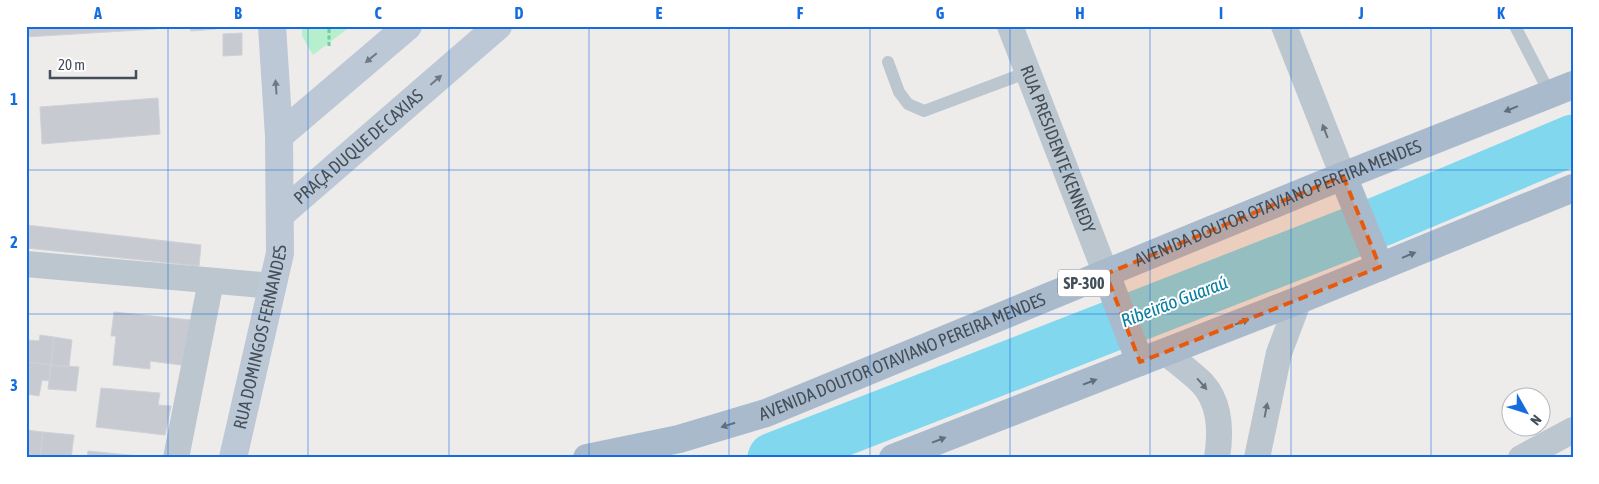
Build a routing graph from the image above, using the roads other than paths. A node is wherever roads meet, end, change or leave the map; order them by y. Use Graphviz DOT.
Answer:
graph roads {
  1 [pos="272,26"];
  2 [pos="408,26"];
  3 [pos="498,26"];
  4 [pos="1010,26"];
  5 [pos="1284,26"];
  6 [pos="1515,26"];
  7 [pos="888,62"];
  8 [pos="1028,72"];
  9 [pos="1561,89"];
  10 [pos="279,136"];
  11 [pos="1343,176"];
  12 [pos="1573,188"];
  13 [pos="280,215"];
  14 [pos="1376,256"];
  15 [pos="26,264"];
  16 [pos="1106,274"];
  17 [pos="211,281"];
  18 [pos="273,286"];
  19 [pos="1300,300"];
  20 [pos="1135,350"];
  21 [pos="1165,352"];
  22 [pos="1573,430"];
  23 [pos="176,458"];
  24 [pos="234,458"];
  25 [pos="587,458"];
  26 [pos="893,458"];
  27 [pos="1217,458"];
  28 [pos="1257,458"];
  29 [pos="1521,458"];
  10 -- 1 [label="main road, PRAÇA DUQUE DE CAXIAS, one-way"];
  2 -- 10 [label="main road, one-way"];
  13 -- 3 [label="main road, PRAÇA DUQUE DE CAXIAS, one-way"];
  4 -- 8 [label="street, RUA PRESIDENTE KENNEDY"];
  11 -- 5 [label="street, one-way"];
  6 -- 9 [label="lane"];
  7 -- 8 [label="lane"];
  8 -- 16 [label="street, RUA PRESIDENTE KENNEDY"];
  9 -- 11 [label="main road, AVENIDA DOUTOR OTAVIANO PEREIRA MENDES / SP-300, one-way"];
  10 -- 13 [label="main road, PRAÇA DUQUE DE CAXIAS"];
  11 -- 14 [label="main road"];
  11 -- 16 [label="main road, AVENIDA DOUTOR OTAVIANO PEREIRA MENDES / SP-300"];
  14 -- 12 [label="main road, one-way"];
  13 -- 18 [label="main road, RUA DOMINGOS FERNANDES"];
  14 -- 19 [label="main road"];
  15 -- 17 [label="street"];
  16 -- 20 [label="main road"];
  16 -- 25 [label="main road, AVENIDA DOUTOR OTAVIANO PEREIRA MENDES / SP-300, one-way"];
  17 -- 18 [label="street"];
  17 -- 23 [label="street"];
  18 -- 24 [label="main road, RUA DOMINGOS FERNANDES"];
  21 -- 19 [label="main road, one-way"];
  28 -- 19 [label="street, one-way"];
  20 -- 21 [label="main road"];
  26 -- 20 [label="main road, one-way"];
  21 -- 27 [label="street, one-way"];
  22 -- 29 [label="street"];
}
